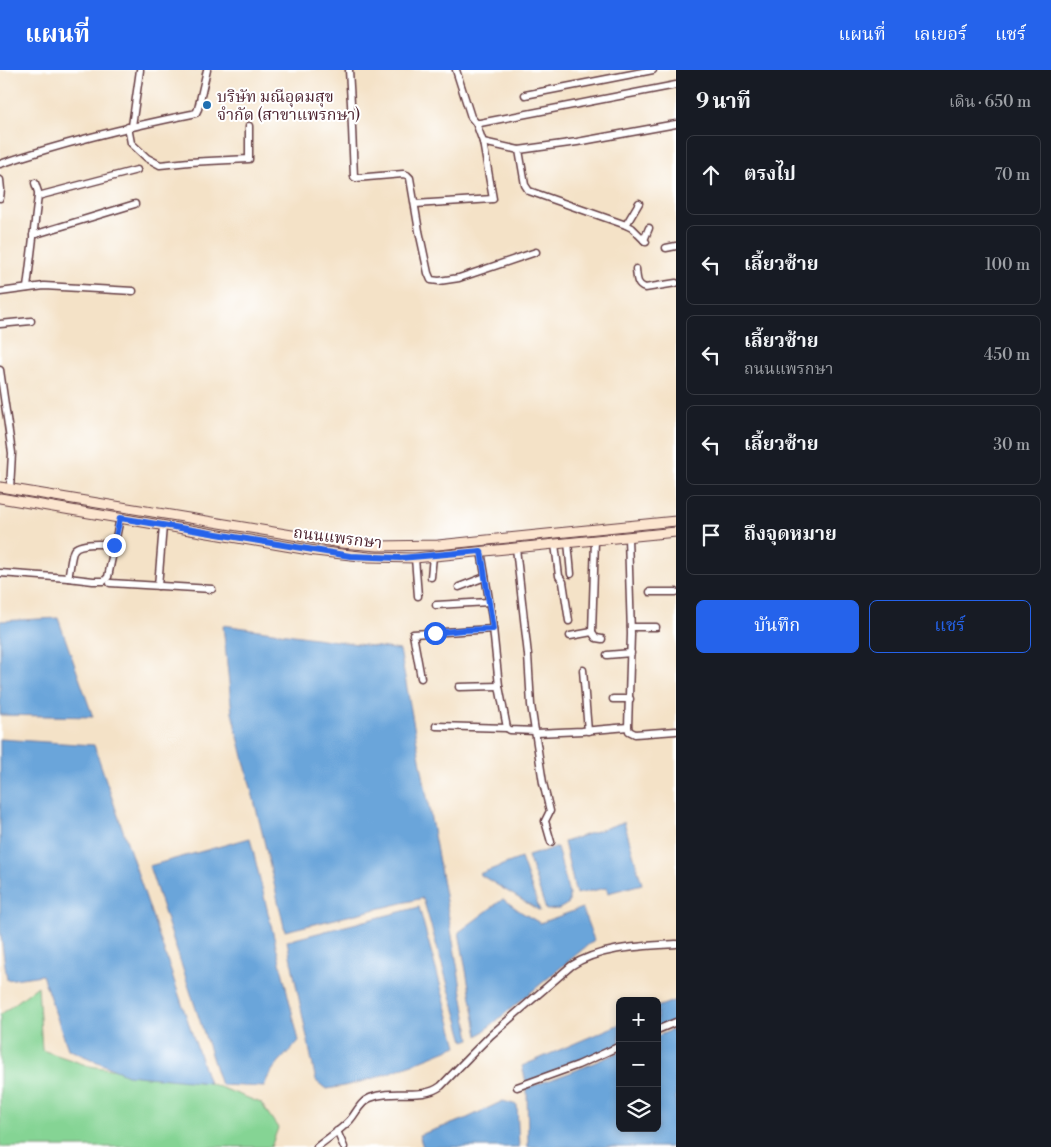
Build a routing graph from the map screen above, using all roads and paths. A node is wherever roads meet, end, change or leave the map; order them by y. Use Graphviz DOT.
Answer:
graph roads {
  1 [pos="140,70"];
  2 [pos="207,70"];
  3 [pos="349,70"];
  4 [pos="456,70"];
  5 [pos="653,70"];
  6 [pos="676,85"];
  7 [pos="525,95"];
  8 [pos="476,122"];
  9 [pos="676,124"];
  10 [pos="249,126"];
  11 [pos="130,127"];
  12 [pos="483,142"];
  13 [pos="519,150"];
  14 [pos="0,164"];
  15 [pos="137,170"];
  16 [pos="0,180"];
  17 [pos="36,183"];
  18 [pos="38,196"];
  19 [pos="0,198"];
  20 [pos="640,203"];
  21 [pos="136,204"];
  22 [pos="414,204"];
  23 [pos="627,223"];
  24 [pos="650,228"];
  25 [pos="33,235"];
  26 [pos="676,246"];
  27 [pos="666,248"];
  28 [pos="536,252"];
  29 [pos="636,269"];
  30 [pos="676,283"];
  31 [pos="27,288"];
  32 [pos="133,291"];
  33 [pos="0,292"];
  34 [pos="31,321"];
  35 [pos="0,324"];
  36 [pos="0,370"];
  37 [pos="3,407"];
  38 [pos="0,487"];
  39 [pos="10,489"];
  40 [pos="0,498"];
  41 [pos="108,505"];
  42 [pos="106,516"];
  43 [pos="120,518"];
  44 [pos="676,522"];
  45 [pos="163,526"];
  46 [pos="676,532"];
  47 [pos="628,537"];
  48 [pos="594,540"];
  49 [pos="568,542"];
  50 [pos="555,544"];
  51 [pos="114,545"];
  52 [pos="516,548"];
  53 [pos="481,551"];
  54 [pos="433,556"];
  55 [pos="415,558"];
  56 [pos="0,573"];
  57 [pos="571,574"];
  58 [pos="432,577"];
  59 [pos="485,577"];
  60 [pos="68,578"];
  61 [pos="110,583"];
  62 [pos="158,586"];
  63 [pos="459,587"];
  64 [pos="212,589"];
  65 [pos="650,592"];
  66 [pos="676,592"];
  67 [pos="418,596"];
  68 [pos="489,602"];
  69 [pos="436,605"];
  70 [pos="569,622"];
  71 [pos="631,627"];
  72 [pos="656,627"];
  73 [pos="493,629"];
  74 [pos="592,632"];
  75 [pos="570,636"];
  76 [pos="602,639"];
  77 [pos="630,653"];
  78 [pos="607,654"];
  79 [pos="582,670"];
  80 [pos="421,678"];
  81 [pos="499,686"];
  82 [pos="459,687"];
  83 [pos="613,699"];
  84 [pos="630,699"];
  85 [pos="436,726"];
  86 [pos="628,727"];
  87 [pos="507,728"];
  88 [pos="588,731"];
  89 [pos="535,732"];
  90 [pos="676,732"];
  91 [pos="551,842"];
  92 [pos="676,944"];
  93 [pos="675,1025"];
  94 [pos="661,1029"];
  95 [pos="616,1048"];
  96 [pos="517,1087"];
  97 [pos="337,1131"];
  98 [pos="317,1147"];
  99 [pos="344,1147"];
  1 -- 11 [label="street"];
  2 -- 11 [label="street"];
  3 -- 22 [label="street"];
  4 -- 8 [label="street"];
  5 -- 7 [label="street"];
  6 -- 8 [label="street"];
  8 -- 12 [label="street"];
  9 -- 13 [label="street"];
  10 -- 11 [label="street"];
  11 -- 14 [label="street"];
  12 -- 13 [label="street"];
  12 -- 22 [label="street"];
  13 -- 23 [label="street"];
  15 -- 18 [label="street"];
  16 -- 19 [label="street"];
  17 -- 18 [label="street"];
  18 -- 25 [label="street"];
  20 -- 23 [label="street"];
  21 -- 25 [label="street"];
  22 -- 28 [label="street"];
  23 -- 24 [label="street"];
  25 -- 31 [label="street"];
  26 -- 27 [label="street"];
  29 -- 30 [label="street"];
  31 -- 32 [label="street"];
  31 -- 33 [label="street"];
  34 -- 35 [label="street"];
  36 -- 37 [label="street"];
  37 -- 39 [label="street"];
  38 -- 39 [label="main road, ถนนแพรกษา"];
  39 -- 41 [label="main road, ถนนแพรกษา"];
  40 -- 42 [label="main road, ถนนแพรกษา"];
  41 -- 42 [label="main road"];
  41 -- 44 [label="main road, ถนนแพรกษา"];
  42 -- 43 [label="main road, ถนนแพรกษา"];
  43 -- 45 [label="main road, ถนนแพรกษา"];
  43 -- 51 [label="street"];
  45 -- 55 [label="main road, ถนนแพรกษา"];
  45 -- 62 [label="street"];
  46 -- 47 [label="main road, ถนนแพรกษา"];
  47 -- 48 [label="main road, ถนนแพรกษา"];
  47 -- 71 [label="street"];
  48 -- 49 [label="main road, ถนนแพรกษา"];
  48 -- 74 [label="street"];
  49 -- 50 [label="main road, ถนนแพรกษา"];
  49 -- 57 [label="street"];
  50 -- 52 [label="main road, ถนนแพรกษา"];
  50 -- 70 [label="street"];
  51 -- 60 [label="street"];
  51 -- 60 [label="street"];
  52 -- 53 [label="main road, ถนนแพรกษา"];
  52 -- 89 [label="street"];
  53 -- 54 [label="main road, ถนนแพรกษา"];
  53 -- 59 [label="street"];
  54 -- 55 [label="main road, ถนนแพรกษา"];
  54 -- 58 [label="street"];
  55 -- 67 [label="street"];
  56 -- 60 [label="street"];
  59 -- 63 [label="street"];
  59 -- 68 [label="street"];
  61 -- 62 [label="street"];
  62 -- 64 [label="street"];
  65 -- 66 [label="street"];
  68 -- 69 [label="street"];
  68 -- 73 [label="street"];
  71 -- 72 [label="street"];
  71 -- 77 [label="street"];
  73 -- 80 [label="street"];
  73 -- 81 [label="street"];
  74 -- 75 [label="street"];
  74 -- 76 [label="street"];
  77 -- 78 [label="street"];
  77 -- 84 [label="street"];
  79 -- 88 [label="street"];
  81 -- 82 [label="street"];
  81 -- 87 [label="street"];
  83 -- 84 [label="street"];
  84 -- 86 [label="street"];
  85 -- 87 [label="street"];
  86 -- 88 [label="street"];
  86 -- 90 [label="street"];
  87 -- 89 [label="street"];
  88 -- 89 [label="street"];
  89 -- 91 [label="street"];
  92 -- 97 [label="street"];
  93 -- 94 [label="street"];
  95 -- 96 [label="street"];
  97 -- 98 [label="street"];
  97 -- 99 [label="street"];
}
